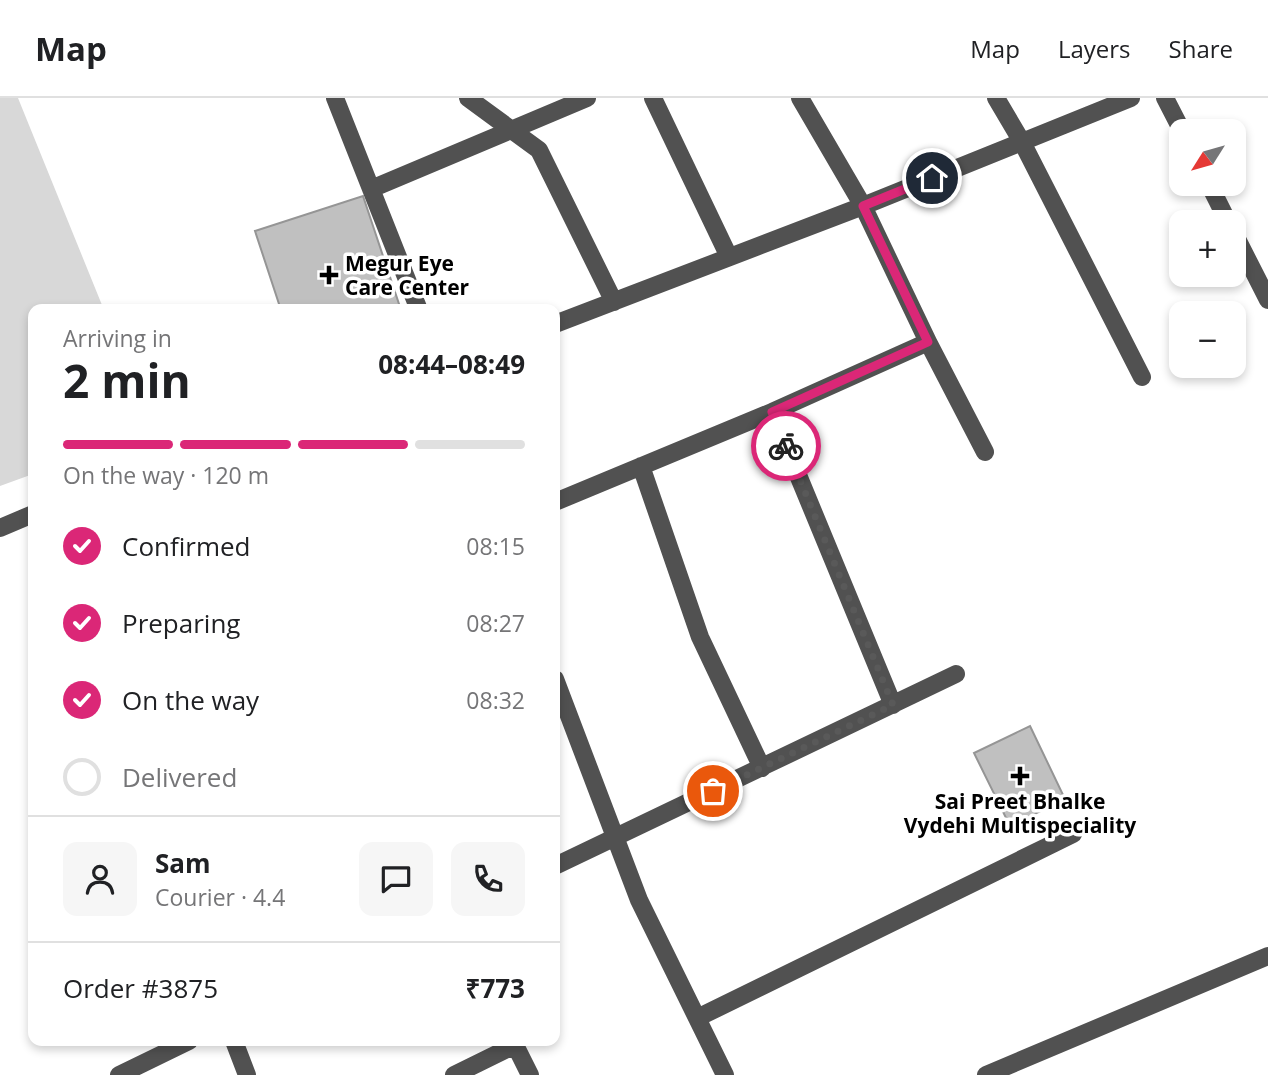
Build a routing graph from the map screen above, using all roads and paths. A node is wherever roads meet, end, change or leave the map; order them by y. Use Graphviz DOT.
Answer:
graph roads {
  1 [pos="335,98"];
  2 [pos="468,98"];
  3 [pos="587,98"];
  4 [pos="653,98"];
  5 [pos="800,98"];
  6 [pos="996,98"];
  7 [pos="1131,98"];
  8 [pos="1165,98"];
  9 [pos="1176,119"];
  10 [pos="513,131"];
  11 [pos="1022,142"];
  12 [pos="371,190"];
  13 [pos="863,206"];
  14 [pos="729,257"];
  15 [pos="1246,257"];
  16 [pos="1268,300"];
  17 [pos="614,302"];
  18 [pos="417,304"];
  19 [pos="560,322"];
  20 [pos="928,342"];
  21 [pos="1143,377"];
  22 [pos="772,412"];
  23 [pos="985,452"];
  24 [pos="641,466"];
  25 [pos="560,500"];
  26 [pos="28,516"];
  27 [pos="0,528"];
  28 [pos="956,674"];
  29 [pos="560,702"];
  30 [pos="893,705"];
  31 [pos="762,768"];
  32 [pos="1073,834"];
  33 [pos="615,837"];
  34 [pos="560,864"];
  35 [pos="1268,956"];
  36 [pos="697,1018"];
  37 [pos="179,1046"];
  38 [pos="236,1046"];
  39 [pos="508,1046"];
  40 [pos="516,1046"];
  41 [pos="119,1075"];
  42 [pos="247,1075"];
  43 [pos="454,1075"];
  44 [pos="530,1075"];
  45 [pos="724,1075"];
  46 [pos="986,1075"];
  1 -- 12 [label="street"];
  2 -- 10 [label="street"];
  3 -- 10 [label="street"];
  4 -- 14 [label="street"];
  5 -- 13 [label="street"];
  6 -- 11 [label="street"];
  7 -- 11 [label="street"];
  8 -- 9 [label="street"];
  10 -- 12 [label="street"];
  10 -- 17 [label="street"];
  11 -- 13 [label="street"];
  11 -- 21 [label="street"];
  12 -- 18 [label="street"];
  13 -- 14 [label="street"];
  13 -- 20 [label="street"];
  14 -- 17 [label="street"];
  15 -- 16 [label="street"];
  17 -- 19 [label="street"];
  20 -- 22 [label="street"];
  20 -- 23 [label="street"];
  22 -- 24 [label="street"];
  22 -- 30 [label="street"];
  24 -- 25 [label="street"];
  24 -- 31 [label="street"];
  26 -- 27 [label="street"];
  28 -- 30 [label="street"];
  29 -- 33 [label="street"];
  30 -- 31 [label="street"];
  31 -- 33 [label="street"];
  32 -- 36 [label="street"];
  33 -- 34 [label="street"];
  33 -- 36 [label="street"];
  35 -- 46 [label="street"];
  36 -- 45 [label="street"];
  37 -- 41 [label="street"];
  38 -- 42 [label="street"];
  39 -- 43 [label="street"];
  40 -- 44 [label="street"];
}
